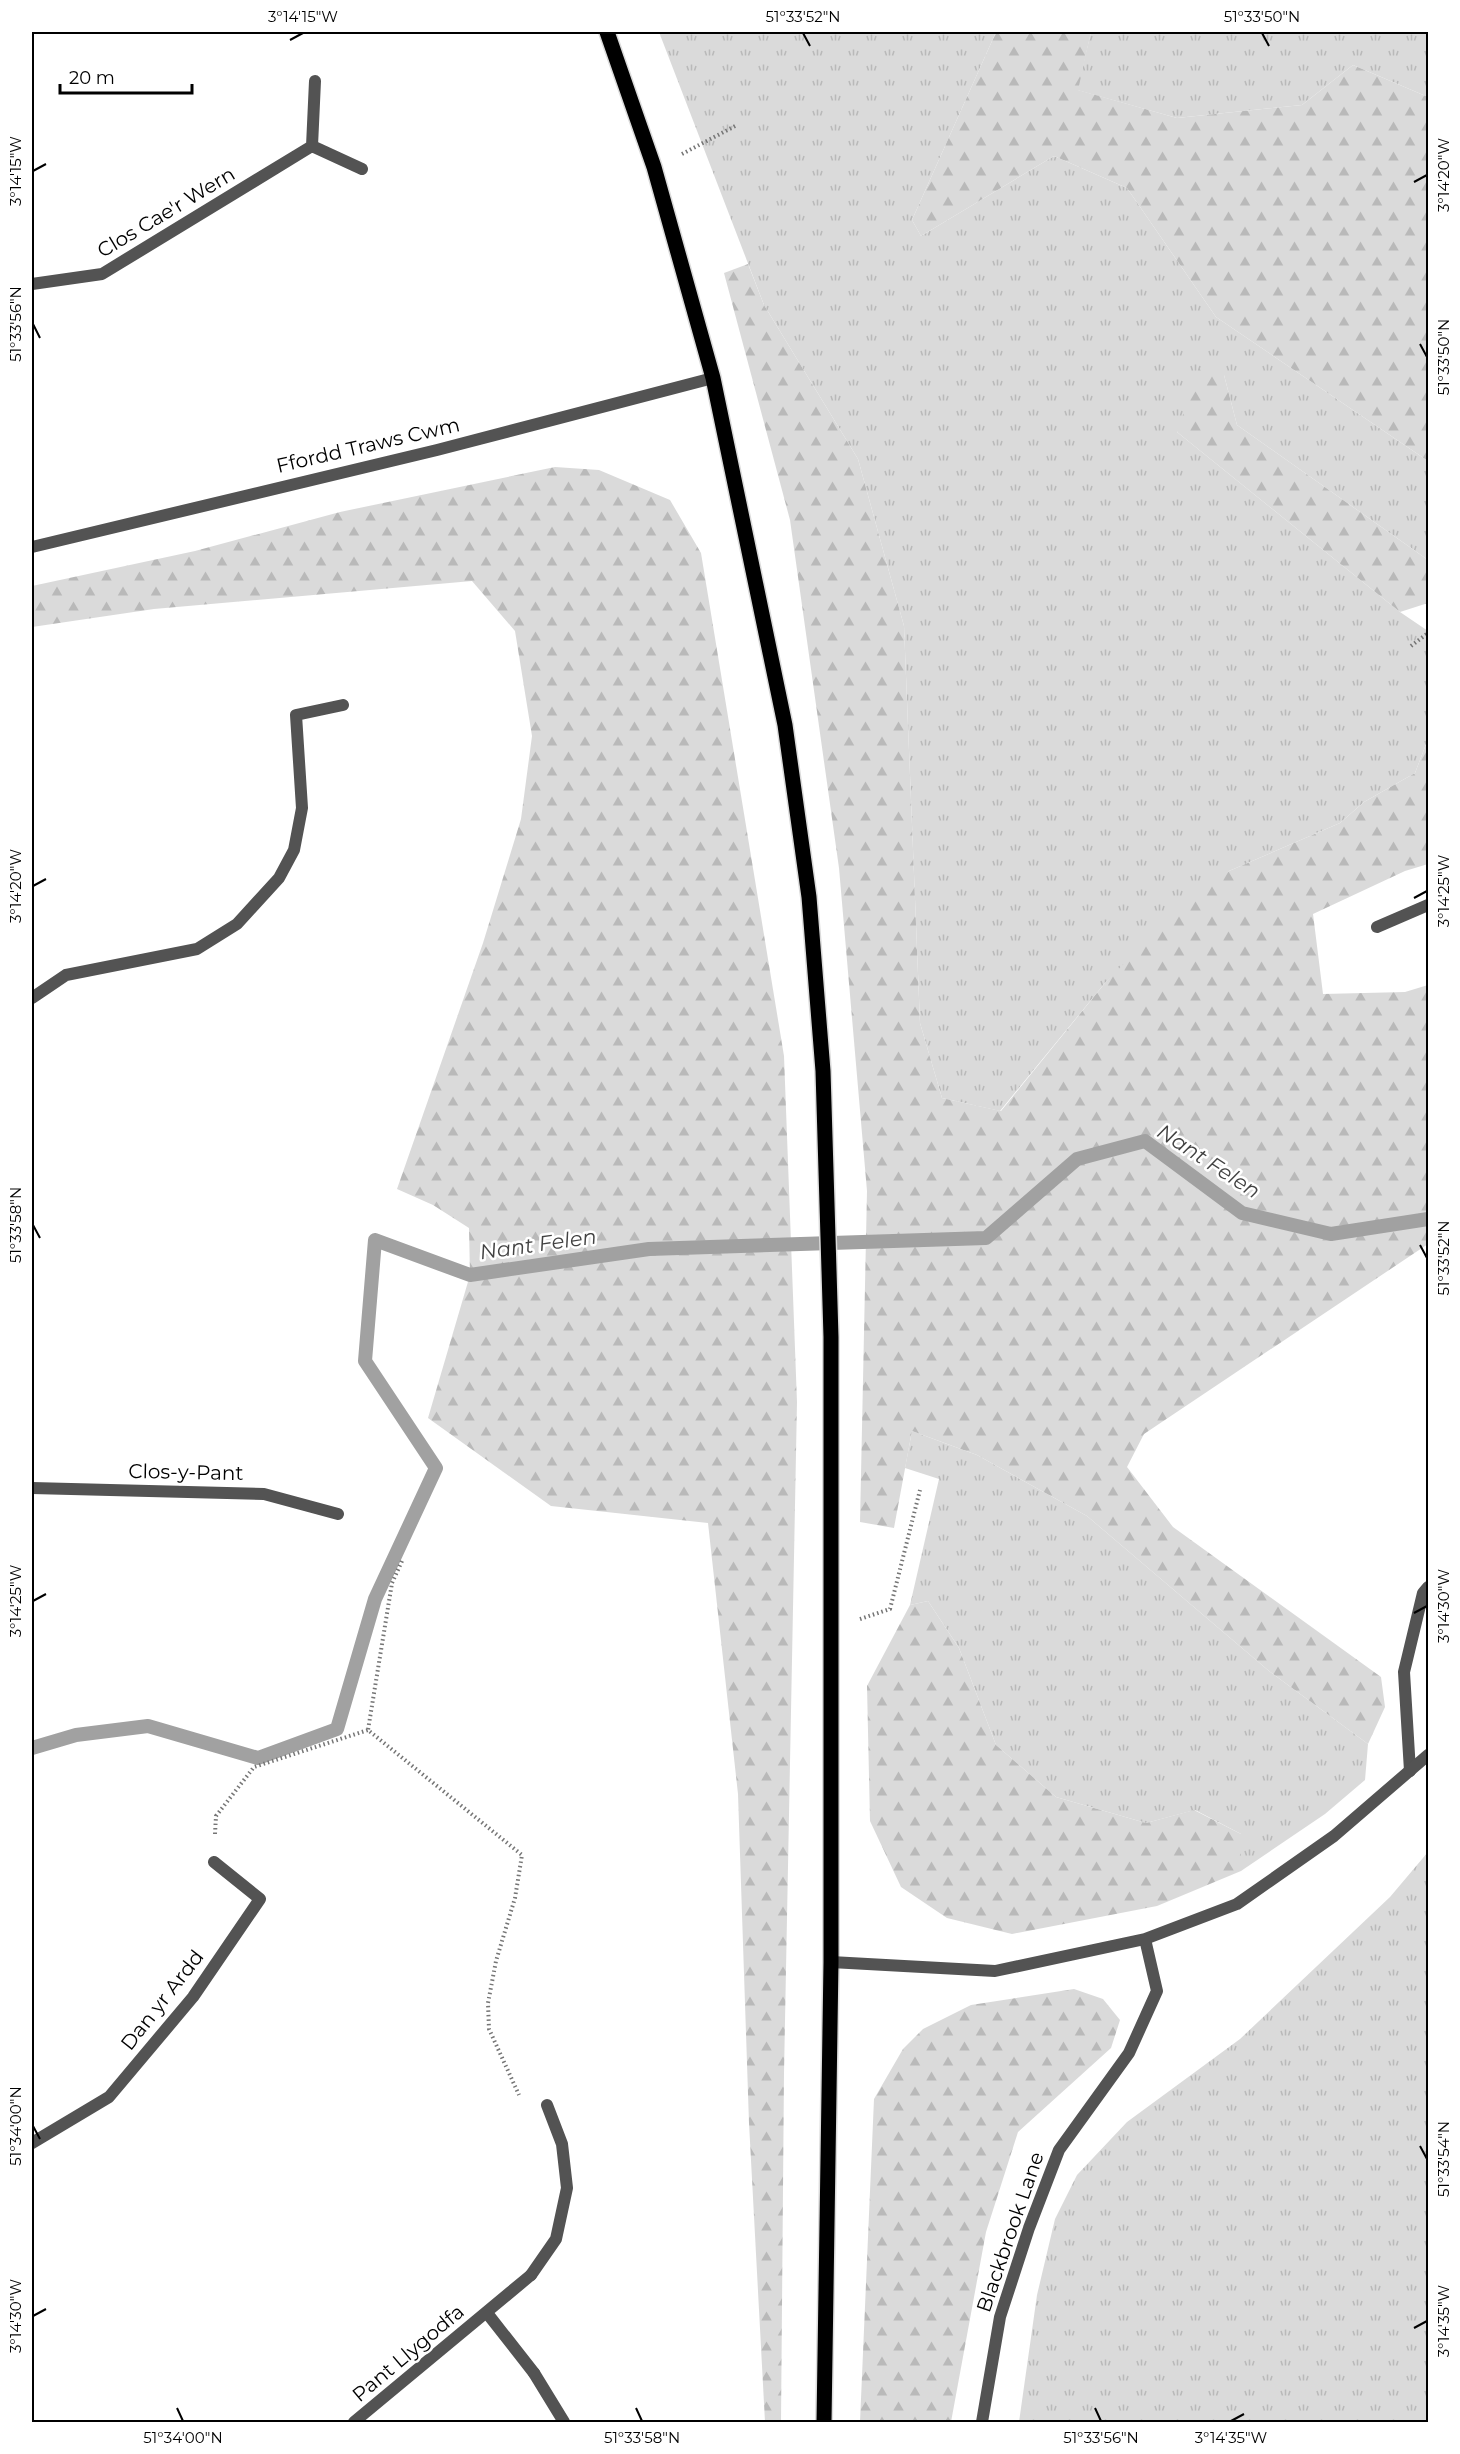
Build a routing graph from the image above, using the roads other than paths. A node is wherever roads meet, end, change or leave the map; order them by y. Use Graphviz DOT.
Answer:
graph roads {
  1 [pos="607,32"];
  2 [pos="315,81"];
  3 [pos="312,146"];
  4 [pos="362,169"];
  5 [pos="32,284"];
  6 [pos="713,378"];
  7 [pos="32,548"];
  8 [pos="343,705"];
  9 [pos="1428,906"];
  10 [pos="1377,927"];
  11 [pos="32,998"];
  12 [pos="32,1488"];
  13 [pos="338,1514"];
  14 [pos="1428,1587"];
  15 [pos="1428,1755"];
  16 [pos="1410,1771"];
  17 [pos="214,1862"];
  18 [pos="1145,1939"];
  19 [pos="831,1962"];
  20 [pos="547,2105"];
  21 [pos="32,2143"];
  22 [pos="487,2313"];
  23 [pos="354,2422"];
  24 [pos="564,2422"];
  25 [pos="824,2422"];
  26 [pos="982,2422"];
  1 -- 6 [label="main road"];
  2 -- 3 [label="street"];
  3 -- 4 [label="street"];
  3 -- 5 [label="street, Clos Cae'r Wern"];
  6 -- 7 [label="street, Ffordd Traws Cwm"];
  6 -- 19 [label="main road"];
  8 -- 11 [label="street"];
  9 -- 10 [label="street"];
  12 -- 13 [label="street, Clos-y-Pant"];
  14 -- 16 [label="street"];
  15 -- 16 [label="street"];
  16 -- 18 [label="street"];
  17 -- 21 [label="street, Dan yr Ardd"];
  18 -- 19 [label="street"];
  18 -- 26 [label="street, Blackbrook Lane"];
  19 -- 25 [label="main road"];
  20 -- 22 [label="street, Pant Llygodfa"];
  22 -- 23 [label="street, Pant Llygodfa"];
  22 -- 24 [label="street, Pant Llygodfa"];
}
